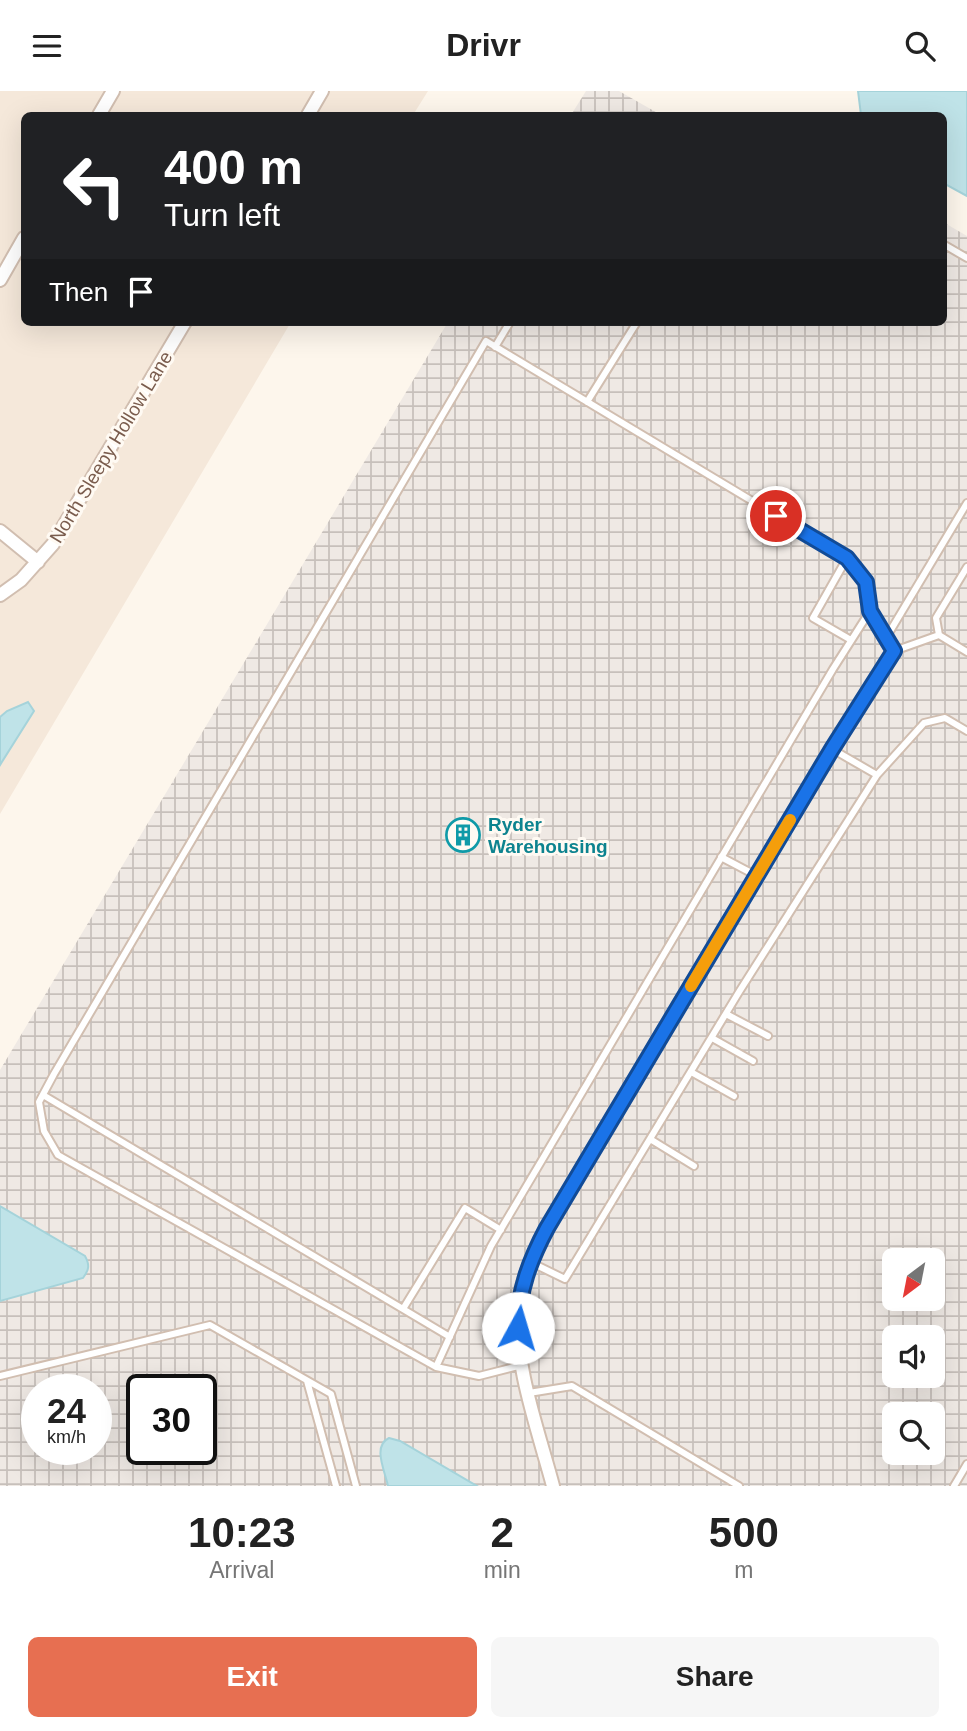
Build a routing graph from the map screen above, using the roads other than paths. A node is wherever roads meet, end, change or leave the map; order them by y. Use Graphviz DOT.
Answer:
graph roads {
  1 [pos="113,91"];
  2 [pos="323,91"];
  3 [pos="101,112"];
  4 [pos="310,112"];
  5 [pos="21,243"];
  6 [pos="947,246"];
  7 [pos="967,258"];
  8 [pos="0,280"];
  9 [pos="183,326"];
  10 [pos="508,326"];
  11 [pos="634,326"];
  12 [pos="495,347"];
  13 [pos="587,402"];
  14 [pos="967,503"];
  15 [pos="0,531"];
  16 [pos="847,558"];
  17 [pos="38,562"];
  18 [pos="967,567"];
  19 [pos="0,595"];
  20 [pos="870,611"];
  21 [pos="939,635"];
  22 [pos="886,638"];
  23 [pos="852,640"];
  24 [pos="894,651"];
  25 [pos="967,652"];
  26 [pos="967,731"];
  27 [pos="832,749"];
  28 [pos="877,775"];
  29 [pos="721,857"];
  30 [pos="757,876"];
  31 [pos="726,1014"];
  32 [pos="768,1036"];
  33 [pos="712,1038"];
  34 [pos="753,1061"];
  35 [pos="691,1072"];
  36 [pos="43,1095"];
  37 [pos="734,1096"];
  38 [pos="650,1139"];
  39 [pos="694,1166"];
  40 [pos="500,1230"];
  41 [pos="529,1262"];
  42 [pos="403,1309"];
  43 [pos="450,1337"];
  44 [pos="522,1365"];
  45 [pos="436,1367"];
  46 [pos="0,1375"];
  47 [pos="307,1381"];
  48 [pos="529,1393"];
  49 [pos="967,1464"];
  50 [pos="336,1486"];
  51 [pos="356,1486"];
  52 [pos="553,1486"];
  53 [pos="739,1486"];
  54 [pos="954,1486"];
  1 -- 3 [label="street"];
  2 -- 4 [label="street"];
  5 -- 8 [label="street"];
  6 -- 7 [label="lane"];
  9 -- 17 [label="street, North Sleepy Hollow Lane"];
  10 -- 12 [label="lane"];
  11 -- 13 [label="lane"];
  12 -- 13 [label="lane"];
  12 -- 36 [label="lane"];
  13 -- 16 [label="lane"];
  14 -- 22 [label="lane"];
  15 -- 17 [label="street"];
  16 -- 20 [label="lane"];
  16 -- 23 [label="lane"];
  17 -- 19 [label="street, North Sleepy Hollow Lane"];
  18 -- 21 [label="lane"];
  20 -- 22 [label="lane"];
  20 -- 23 [label="lane"];
  21 -- 24 [label="lane"];
  21 -- 25 [label="lane"];
  22 -- 24 [label="lane"];
  23 -- 29 [label="lane"];
  24 -- 27 [label="street"];
  26 -- 28 [label="lane"];
  27 -- 28 [label="lane"];
  27 -- 30 [label="street"];
  28 -- 31 [label="lane"];
  29 -- 30 [label="lane"];
  29 -- 40 [label="lane"];
  30 -- 41 [label="street"];
  31 -- 32 [label="lane"];
  31 -- 33 [label="lane"];
  33 -- 34 [label="lane"];
  33 -- 35 [label="lane"];
  35 -- 37 [label="lane"];
  35 -- 38 [label="lane"];
  36 -- 42 [label="lane"];
  36 -- 45 [label="lane"];
  38 -- 39 [label="lane"];
  38 -- 41 [label="lane"];
  40 -- 42 [label="lane"];
  40 -- 43 [label="lane"];
  41 -- 44 [label="street"];
  42 -- 43 [label="lane"];
  43 -- 45 [label="lane"];
  44 -- 45 [label="lane"];
  44 -- 48 [label="street"];
  46 -- 47 [label="lane"];
  47 -- 50 [label="lane"];
  47 -- 51 [label="lane"];
  48 -- 52 [label="street"];
  48 -- 53 [label="lane"];
  49 -- 54 [label="lane"];
}
